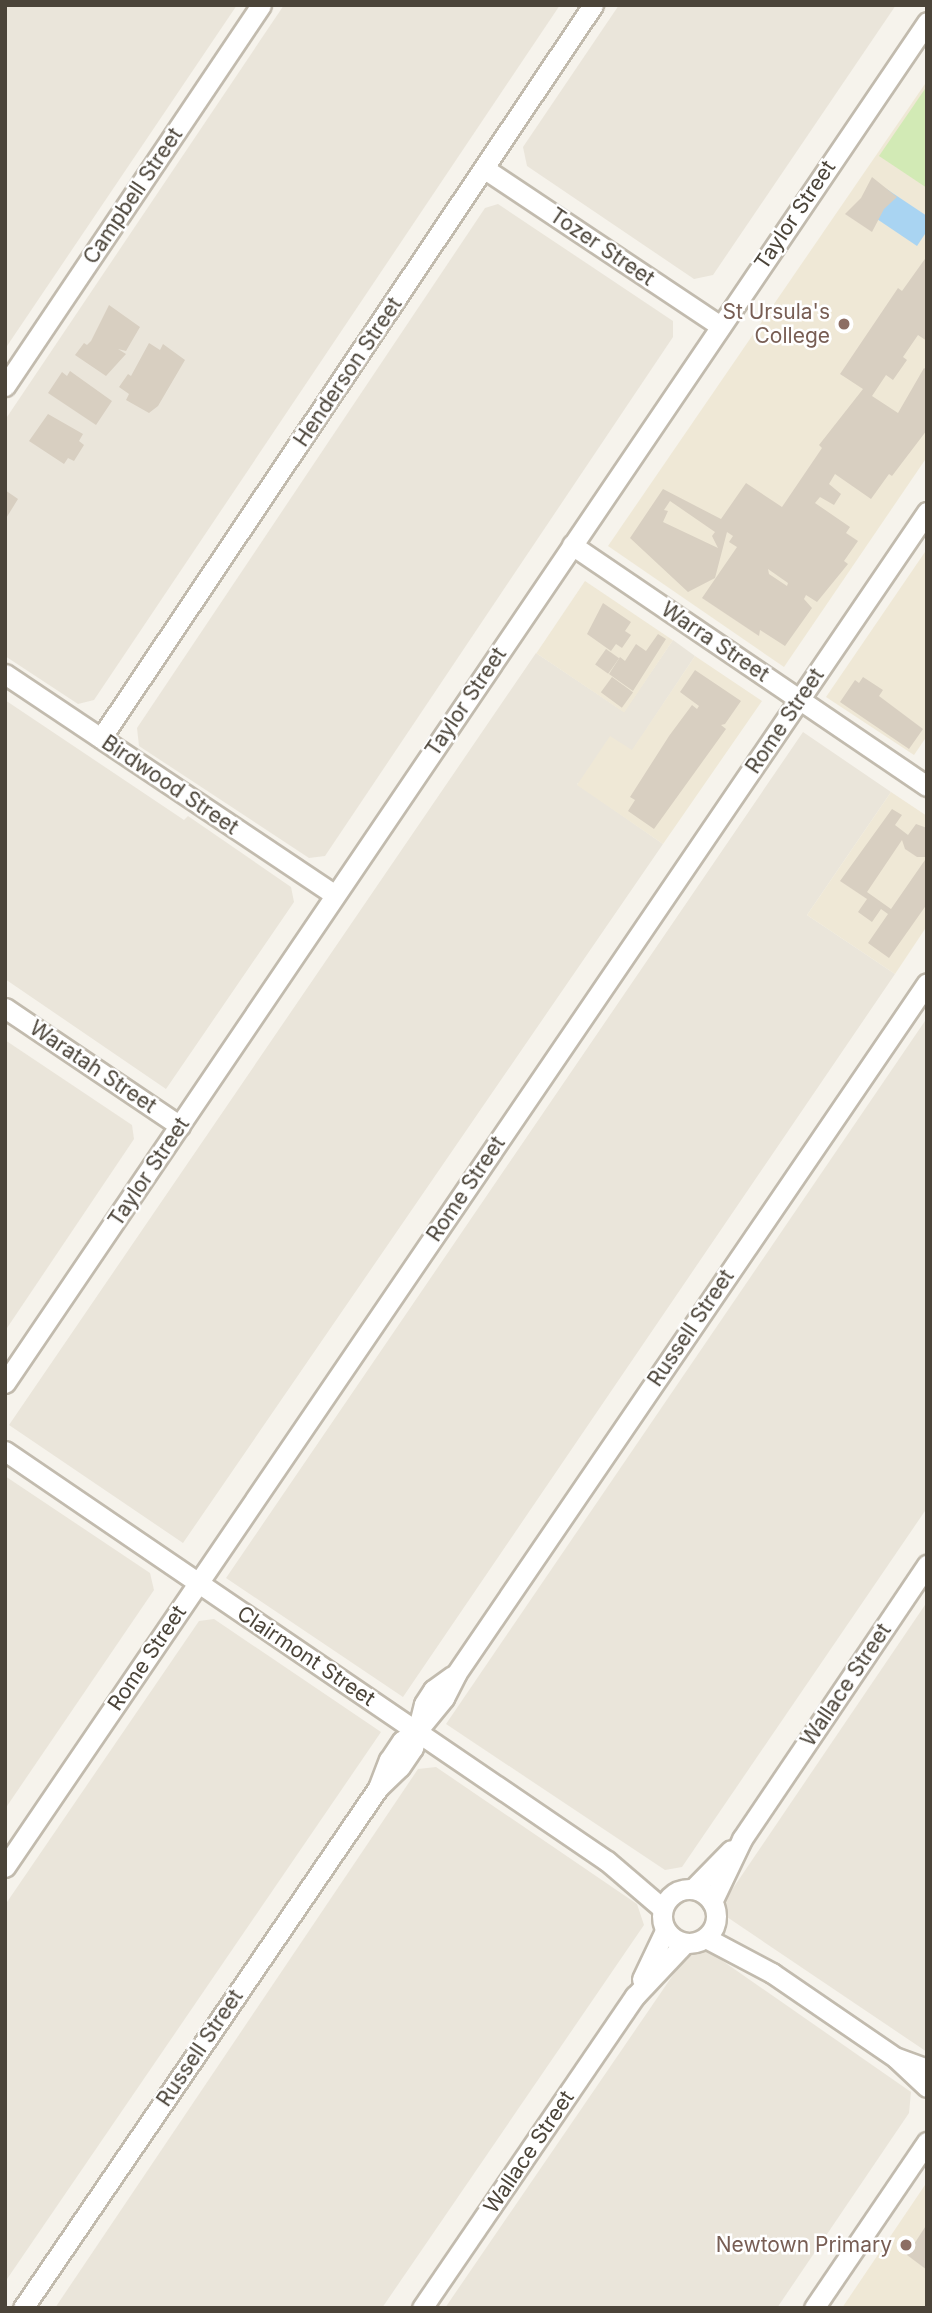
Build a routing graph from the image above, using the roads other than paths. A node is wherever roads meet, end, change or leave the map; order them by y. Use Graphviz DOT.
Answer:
graph roads {
  1 [pos="261,5"];
  2 [pos="593,5"];
  3 [pos="927,22"];
  4 [pos="485,169"];
  5 [pos="720,326"];
  6 [pos="5,386"];
  7 [pos="927,512"];
  8 [pos="572,545"];
  9 [pos="5,674"];
  10 [pos="799,700"];
  11 [pos="101,738"];
  12 [pos="927,786"];
  13 [pos="335,895"];
  14 [pos="927,983"];
  15 [pos="5,1008"];
  16 [pos="180,1126"];
  17 [pos="5,1383"];
  18 [pos="5,1451"];
  19 [pos="927,1565"];
  20 [pos="198,1583"];
  21 [pos="416,1731"];
  22 [pos="742,1839"];
  23 [pos="5,1867"];
  24 [pos="694,1889"];
  25 [pos="667,1901"];
  26 [pos="712,1902"];
  27 [pos="665,1931"];
  28 [pos="710,1931"];
  29 [pos="684,1944"];
  30 [pos="635,1996"];
  31 [pos="896,2058"];
  32 [pos="927,2069"];
  33 [pos="927,2087"];
  34 [pos="927,2142"];
  35 [pos="23,2308"];
  36 [pos="422,2308"];
  37 [pos="814,2308"];
  1 -- 6 [label="street, Campbell Street"];
  2 -- 4 [label="street, Henderson Street"];
  3 -- 5 [label="street, Taylor Street"];
  4 -- 5 [label="street, Tozer Street"];
  4 -- 11 [label="street, Henderson Street"];
  5 -- 8 [label="street, Taylor Street"];
  7 -- 10 [label="street, Rome Street"];
  8 -- 10 [label="street, Warra Street"];
  8 -- 13 [label="street, Taylor Street"];
  9 -- 11 [label="street, Birdwood Street"];
  10 -- 12 [label="street, Warra Street"];
  10 -- 20 [label="street, Rome Street"];
  11 -- 13 [label="street, Birdwood Street"];
  13 -- 16 [label="street, Taylor Street"];
  14 -- 21 [label="street, Russell Street"];
  15 -- 16 [label="street, Waratah Street"];
  16 -- 17 [label="street, Taylor Street"];
  18 -- 20 [label="street, Clairmont Street"];
  19 -- 22 [label="street, Wallace Street"];
  20 -- 21 [label="street, Clairmont Street"];
  20 -- 23 [label="street, Rome Street"];
  21 -- 25 [label="street, Clairmont Street"];
  21 -- 35 [label="street, Russell Street"];
  22 -- 24 [label="street, Wallace Street"];
  22 -- 26 [label="street, Wallace Street"];
  24 -- 25 [label="street"];
  24 -- 26 [label="street"];
  25 -- 27 [label="street"];
  26 -- 28 [label="street"];
  27 -- 29 [label="street"];
  27 -- 30 [label="street, Wallace Street"];
  28 -- 29 [label="street"];
  28 -- 31 [label="street"];
  29 -- 30 [label="street, Wallace Street"];
  30 -- 36 [label="street, Wallace Street"];
  31 -- 32 [label="street"];
  31 -- 33 [label="street"];
  34 -- 37 [label="street"];
}
